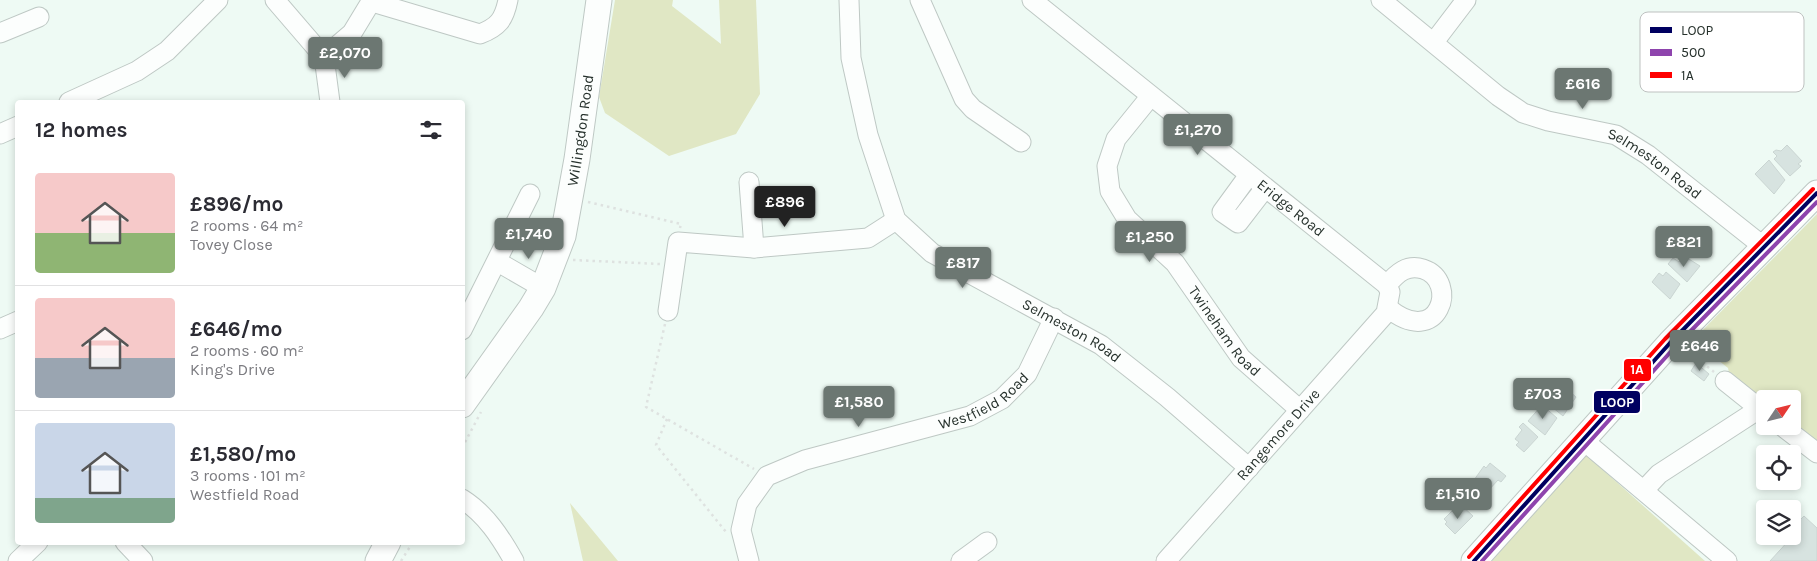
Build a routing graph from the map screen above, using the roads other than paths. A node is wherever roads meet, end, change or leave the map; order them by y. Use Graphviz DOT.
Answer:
graph roads {
  1 [pos="218,0"];
  2 [pos="275,0"];
  3 [pos="508,0"];
  4 [pos="599,0"];
  5 [pos="849,0"];
  6 [pos="920,0"];
  7 [pos="1032,0"];
  8 [pos="1382,0"];
  9 [pos="1466,0"];
  10 [pos="372,1"];
  11 [pos="39,17"];
  12 [pos="0,33"];
  13 [pos="1434,42"];
  14 [pos="324,57"];
  15 [pos="1150,97"];
  16 [pos="73,100"];
  17 [pos="330,100"];
  18 [pos="15,127"];
  19 [pos="0,134"];
  20 [pos="1021,142"];
  21 [pos="1249,175"];
  22 [pos="749,182"];
  23 [pos="1265,188"];
  24 [pos="1817,193"];
  25 [pos="530,194"];
  26 [pos="896,220"];
  27 [pos="1764,247"];
  28 [pos="754,248"];
  29 [pos="498,262"];
  30 [pos="1387,285"];
  31 [pos="543,288"];
  32 [pos="1388,308"];
  33 [pos="668,311"];
  34 [pos="1054,318"];
  35 [pos="15,322"];
  36 [pos="465,324"];
  37 [pos="0,329"];
  38 [pos="1725,381"];
  39 [pos="465,401"];
  40 [pos="1756,406"];
  41 [pos="1300,410"];
  42 [pos="1756,415"];
  43 [pos="1794,435"];
  44 [pos="1584,440"];
  45 [pos="1817,453"];
  46 [pos="1249,468"];
  47 [pos="1644,490"];
  48 [pos="465,501"];
  49 [pos="987,542"];
  50 [pos="35,545"];
  51 [pos="128,545"];
  52 [pos="386,545"];
  53 [pos="18,561"];
  54 [pos="143,561"];
  55 [pos="378,561"];
  56 [pos="514,561"];
  57 [pos="749,561"];
  58 [pos="961,561"];
  59 [pos="1166,561"];
  60 [pos="1474,561"];
  61 [pos="1727,561"];
  1 -- 16 [label="street"];
  2 -- 14 [label="street"];
  3 -- 10 [label="street"];
  4 -- 31 [label="main road, Willingdon Road"];
  5 -- 26 [label="street, Selmeston Road"];
  6 -- 20 [label="street"];
  7 -- 15 [label="street, Eridge Road"];
  8 -- 13 [label="street, Selmeston Road"];
  9 -- 13 [label="street"];
  10 -- 14 [label="street"];
  11 -- 12 [label="street"];
  13 -- 27 [label="street, Selmeston Road"];
  14 -- 17 [label="street"];
  15 -- 21 [label="street, Eridge Road"];
  15 -- 41 [label="street, Twineham Road"];
  18 -- 19 [label="street"];
  21 -- 23 [label="street, Eridge Road"];
  21 -- 23 [label="street"];
  22 -- 28 [label="street"];
  23 -- 30 [label="street, Eridge Road"];
  24 -- 27 [label="main road"];
  25 -- 29 [label="street"];
  26 -- 28 [label="street"];
  26 -- 34 [label="street, Selmeston Road"];
  27 -- 44 [label="main road"];
  28 -- 33 [label="street"];
  29 -- 31 [label="street"];
  29 -- 36 [label="street"];
  30 -- 32 [label="street"];
  30 -- 32 [label="street"];
  31 -- 39 [label="main road, Willingdon Road"];
  32 -- 41 [label="street, Rangemore Drive"];
  34 -- 46 [label="street, Selmeston Road"];
  34 -- 57 [label="street, Westfield Road"];
  35 -- 37 [label="street"];
  38 -- 40 [label="street"];
  41 -- 46 [label="street, Rangemore Drive"];
  42 -- 47 [label="street"];
  43 -- 45 [label="street"];
  44 -- 47 [label="street"];
  44 -- 60 [label="main road"];
  46 -- 59 [label="street, Rangemore Drive"];
  47 -- 61 [label="street"];
  48 -- 56 [label="street"];
  49 -- 58 [label="street"];
  50 -- 53 [label="street"];
  51 -- 54 [label="street"];
  52 -- 55 [label="main road"];
}
